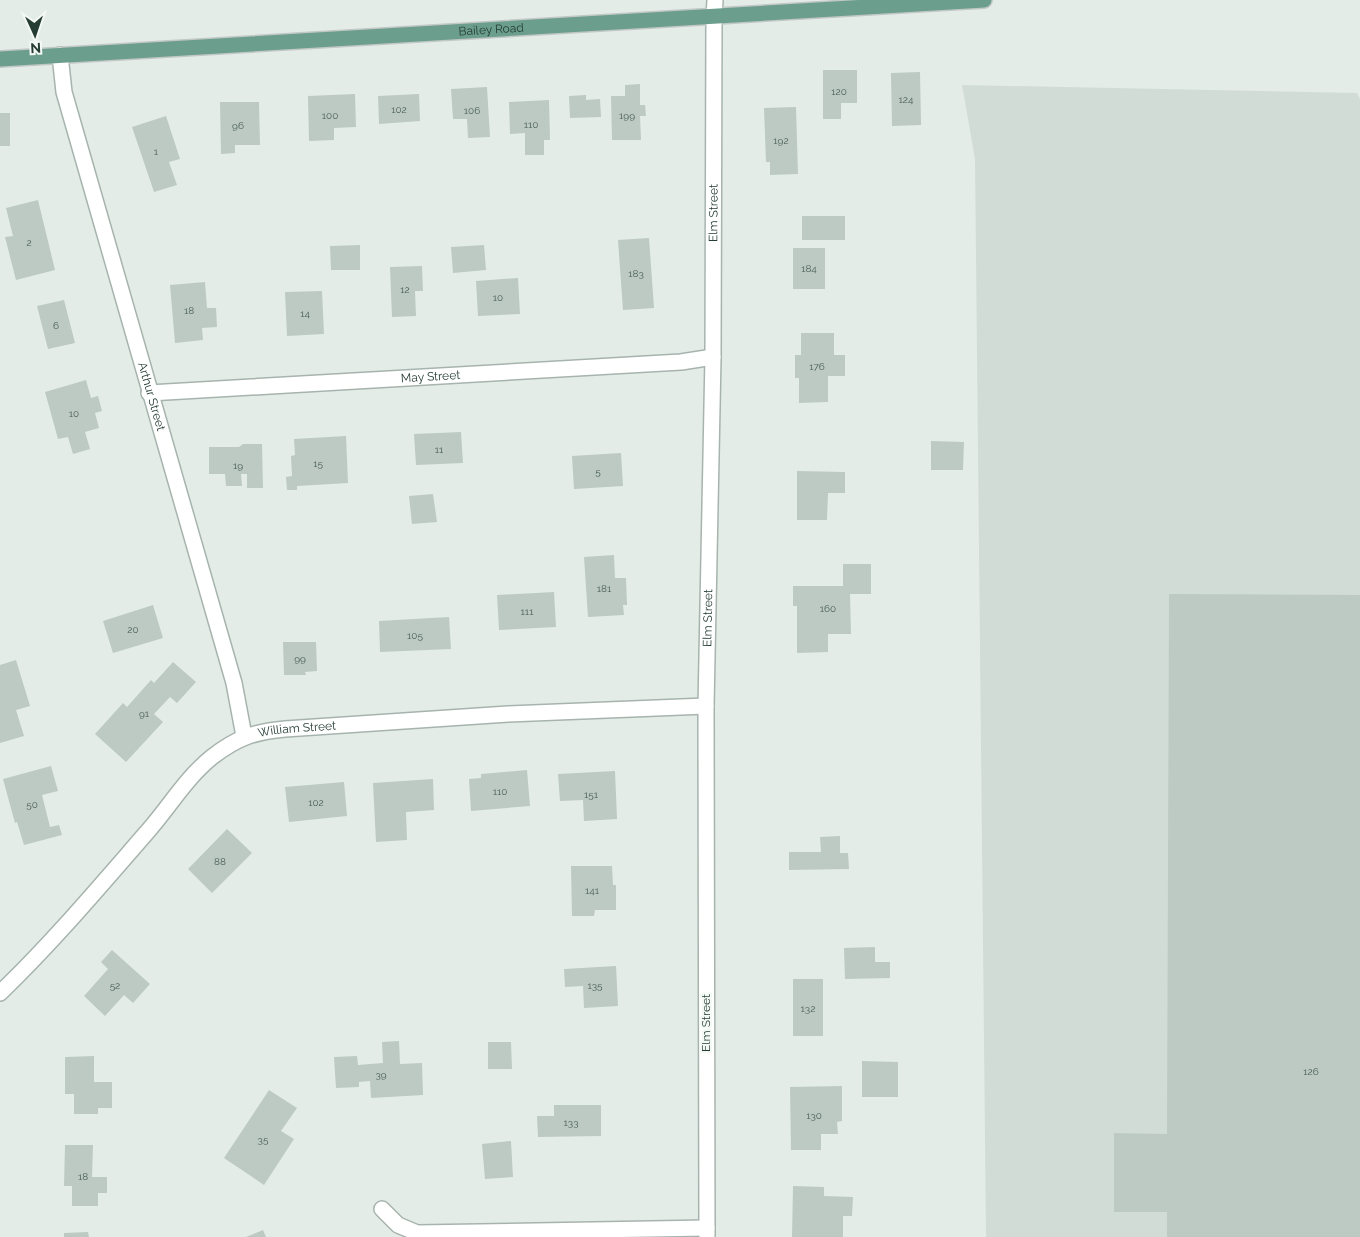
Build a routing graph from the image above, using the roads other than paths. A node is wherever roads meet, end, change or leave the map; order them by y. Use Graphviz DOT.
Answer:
graph roads {
  1 [pos="715,0"];
  2 [pos="984,0"];
  3 [pos="714,16"];
  4 [pos="60,55"];
  5 [pos="0,59"];
  6 [pos="713,357"];
  7 [pos="149,393"];
  8 [pos="706,706"];
  9 [pos="244,736"];
  10 [pos="0,993"];
  11 [pos="382,1209"];
  12 [pos="707,1233"];
  13 [pos="417,1235"];
  1 -- 3 [label="street, Elm Street"];
  2 -- 3 [label="main road, Bailey Road"];
  3 -- 4 [label="main road, Bailey Road"];
  3 -- 6 [label="street, Elm Street"];
  4 -- 5 [label="main road, Bailey Road"];
  4 -- 7 [label="street, Arthur Street"];
  6 -- 7 [label="street, May Street"];
  6 -- 8 [label="street, Elm Street"];
  7 -- 9 [label="street, Arthur Street"];
  8 -- 9 [label="street, William Street"];
  8 -- 12 [label="street, Elm Street"];
  9 -- 10 [label="street, William Street"];
  11 -- 13 [label="street"];
  12 -- 13 [label="street"];
}
